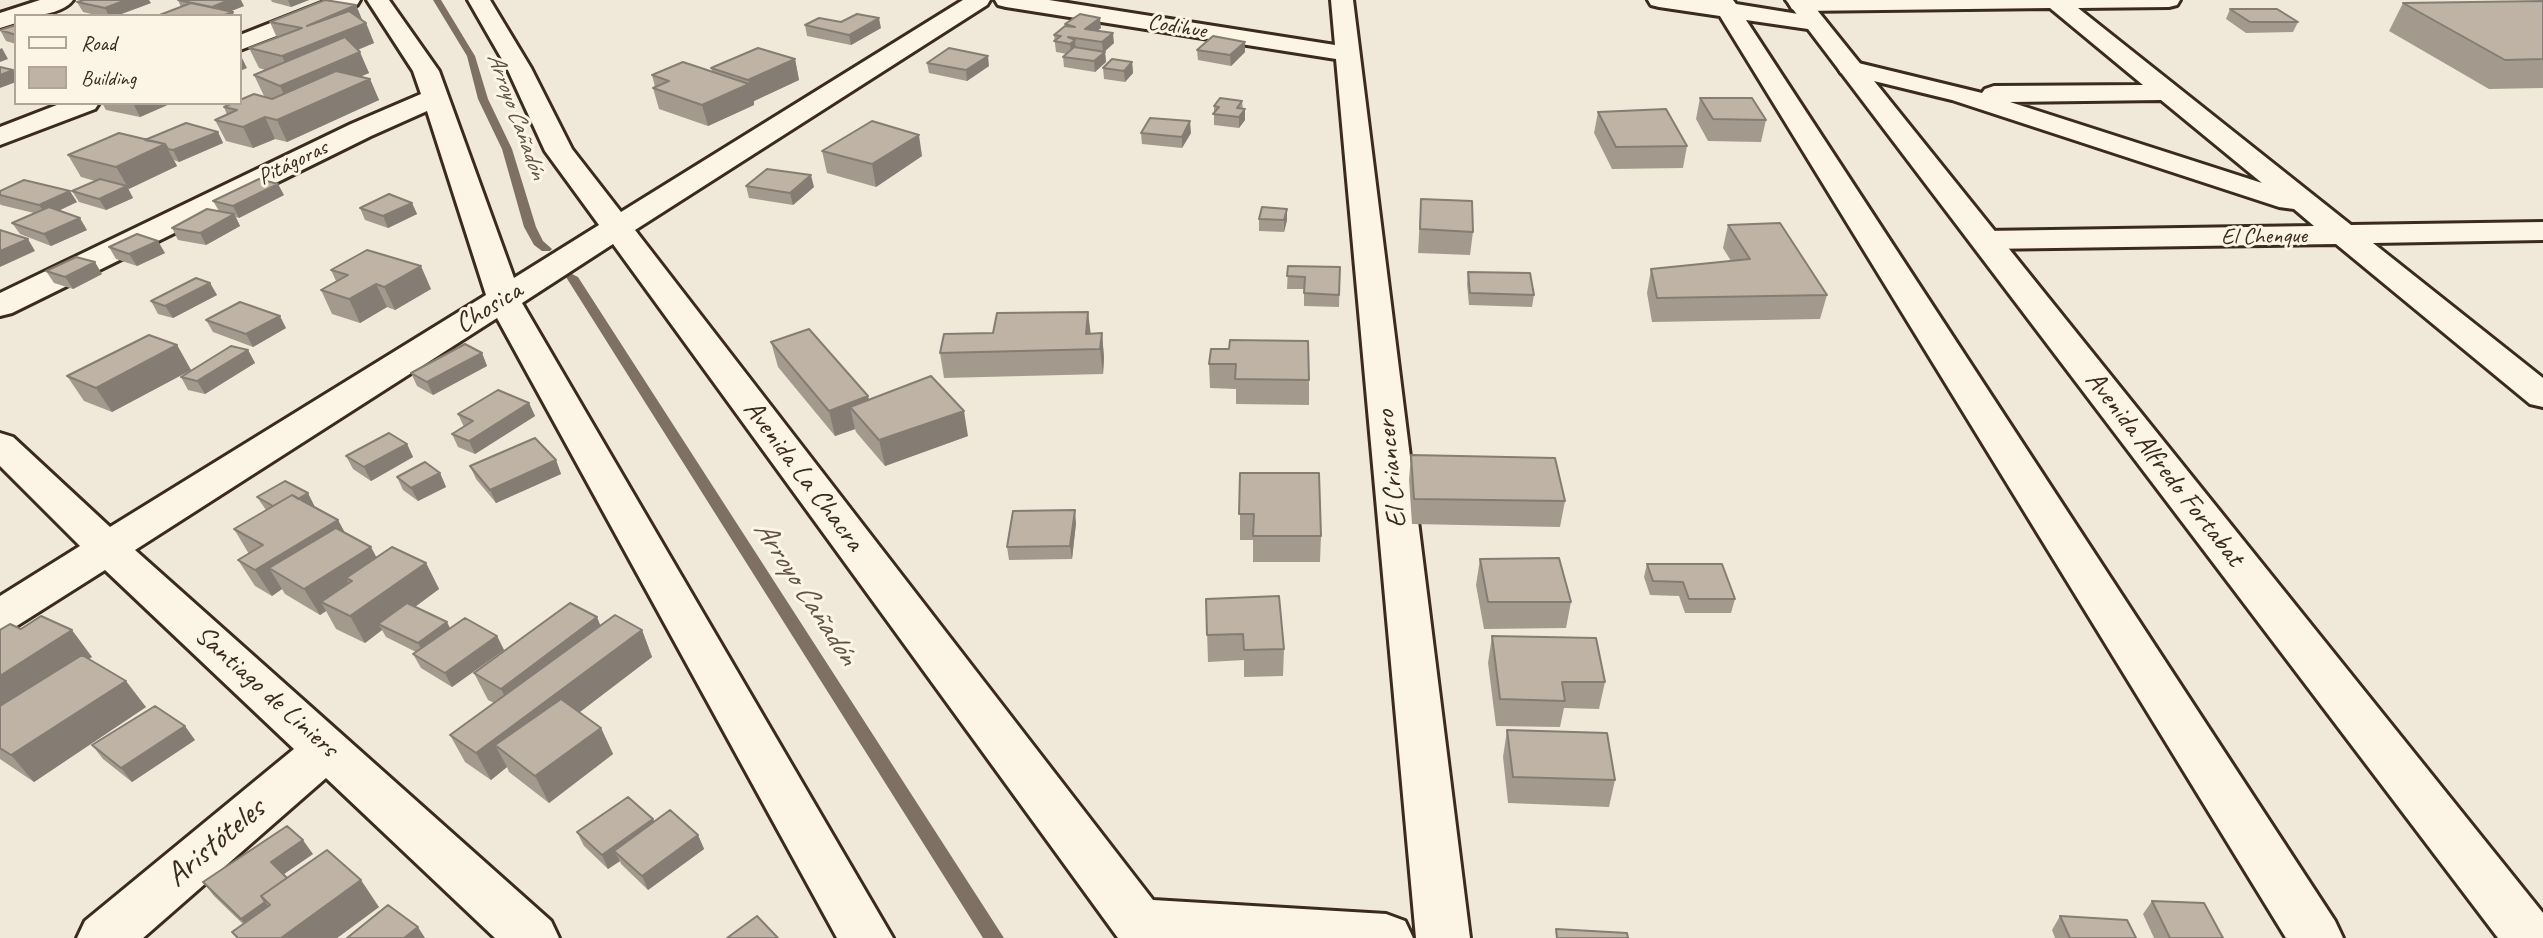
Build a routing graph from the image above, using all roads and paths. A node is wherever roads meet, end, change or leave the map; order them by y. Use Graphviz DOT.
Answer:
graph roads {
  1 [pos="22,0"];
  2 [pos="62,0"];
  3 [pos="349,0"];
  4 [pos="378,0"];
  5 [pos="479,0"];
  6 [pos="979,0"];
  7 [pos="1006,0"];
  8 [pos="1342,0"];
  9 [pos="1659,0"];
  10 [pos="2169,0"];
  11 [pos="2055,1"];
  12 [pos="1725,5"];
  13 [pos="0,7"];
  14 [pos="1804,9"];
  15 [pos="21,14"];
  16 [pos="242,42"];
  17 [pos="1348,54"];
  18 [pos="1850,68"];
  19 [pos="2168,92"];
  20 [pos="1960,94"];
  21 [pos="436,97"];
  22 [pos="81,105"];
  23 [pos="0,137"];
  24 [pos="2311,208"];
  25 [pos="616,228"];
  26 [pos="2543,231"];
  27 [pos="2345,236"];
  28 [pos="1985,240"];
  29 [pos="503,299"];
  30 [pos="0,306"];
  31 [pos="2543,396"];
  32 [pos="0,445"];
  33 [pos="107,548"];
  34 [pos="0,616"];
  35 [pos="328,748"];
  36 [pos="1144,930"];
  37 [pos="104,938"];
  38 [pos="532,938"];
  39 [pos="866,938"];
  40 [pos="1386,938"];
  41 [pos="1443,938"];
  42 [pos="2316,938"];
  43 [pos="2530,938"];
  1 -- 13 [label="main road"];
  2 -- 15 [label="main road"];
  3 -- 16 [label="main road"];
  4 -- 21 [label="main road"];
  5 -- 25 [label="main road, Avenida La Chacra"];
  6 -- 25 [label="main road, Chosica"];
  7 -- 17 [label="main road, Codihue"];
  8 -- 17 [label="main road, El Criancero"];
  9 -- 12 [label="main road"];
  10 -- 11 [label="main road"];
  11 -- 14 [label="main road"];
  11 -- 19 [label="main road"];
  12 -- 14 [label="main road"];
  12 -- 42 [label="main road"];
  14 -- 18 [label="main road, Avenida Alfredo Fortabat"];
  17 -- 41 [label="main road, El Criancero"];
  18 -- 20 [label="main road"];
  18 -- 28 [label="main road, Avenida Alfredo Fortabat"];
  19 -- 20 [label="main road"];
  19 -- 24 [label="main road"];
  20 -- 24 [label="main road"];
  21 -- 29 [label="main road"];
  21 -- 30 [label="main road, Pitágoras"];
  22 -- 23 [label="main road"];
  24 -- 27 [label="main road"];
  25 -- 29 [label="main road, Chosica"];
  25 -- 36 [label="main road, Avenida La Chacra"];
  26 -- 27 [label="main road, El Chenque"];
  27 -- 28 [label="main road, El Chenque"];
  27 -- 31 [label="main road"];
  28 -- 43 [label="main road, Avenida Alfredo Fortabat"];
  29 -- 33 [label="main road, Chosica"];
  29 -- 39 [label="main road"];
  32 -- 33 [label="main road, Santiago de Liniers"];
  33 -- 34 [label="main road, Chosica"];
  33 -- 35 [label="main road, Santiago de Liniers"];
  35 -- 37 [label="main road, Aristóteles"];
  35 -- 38 [label="main road, Santiago de Liniers"];
  36 -- 40 [label="main road"];
}
